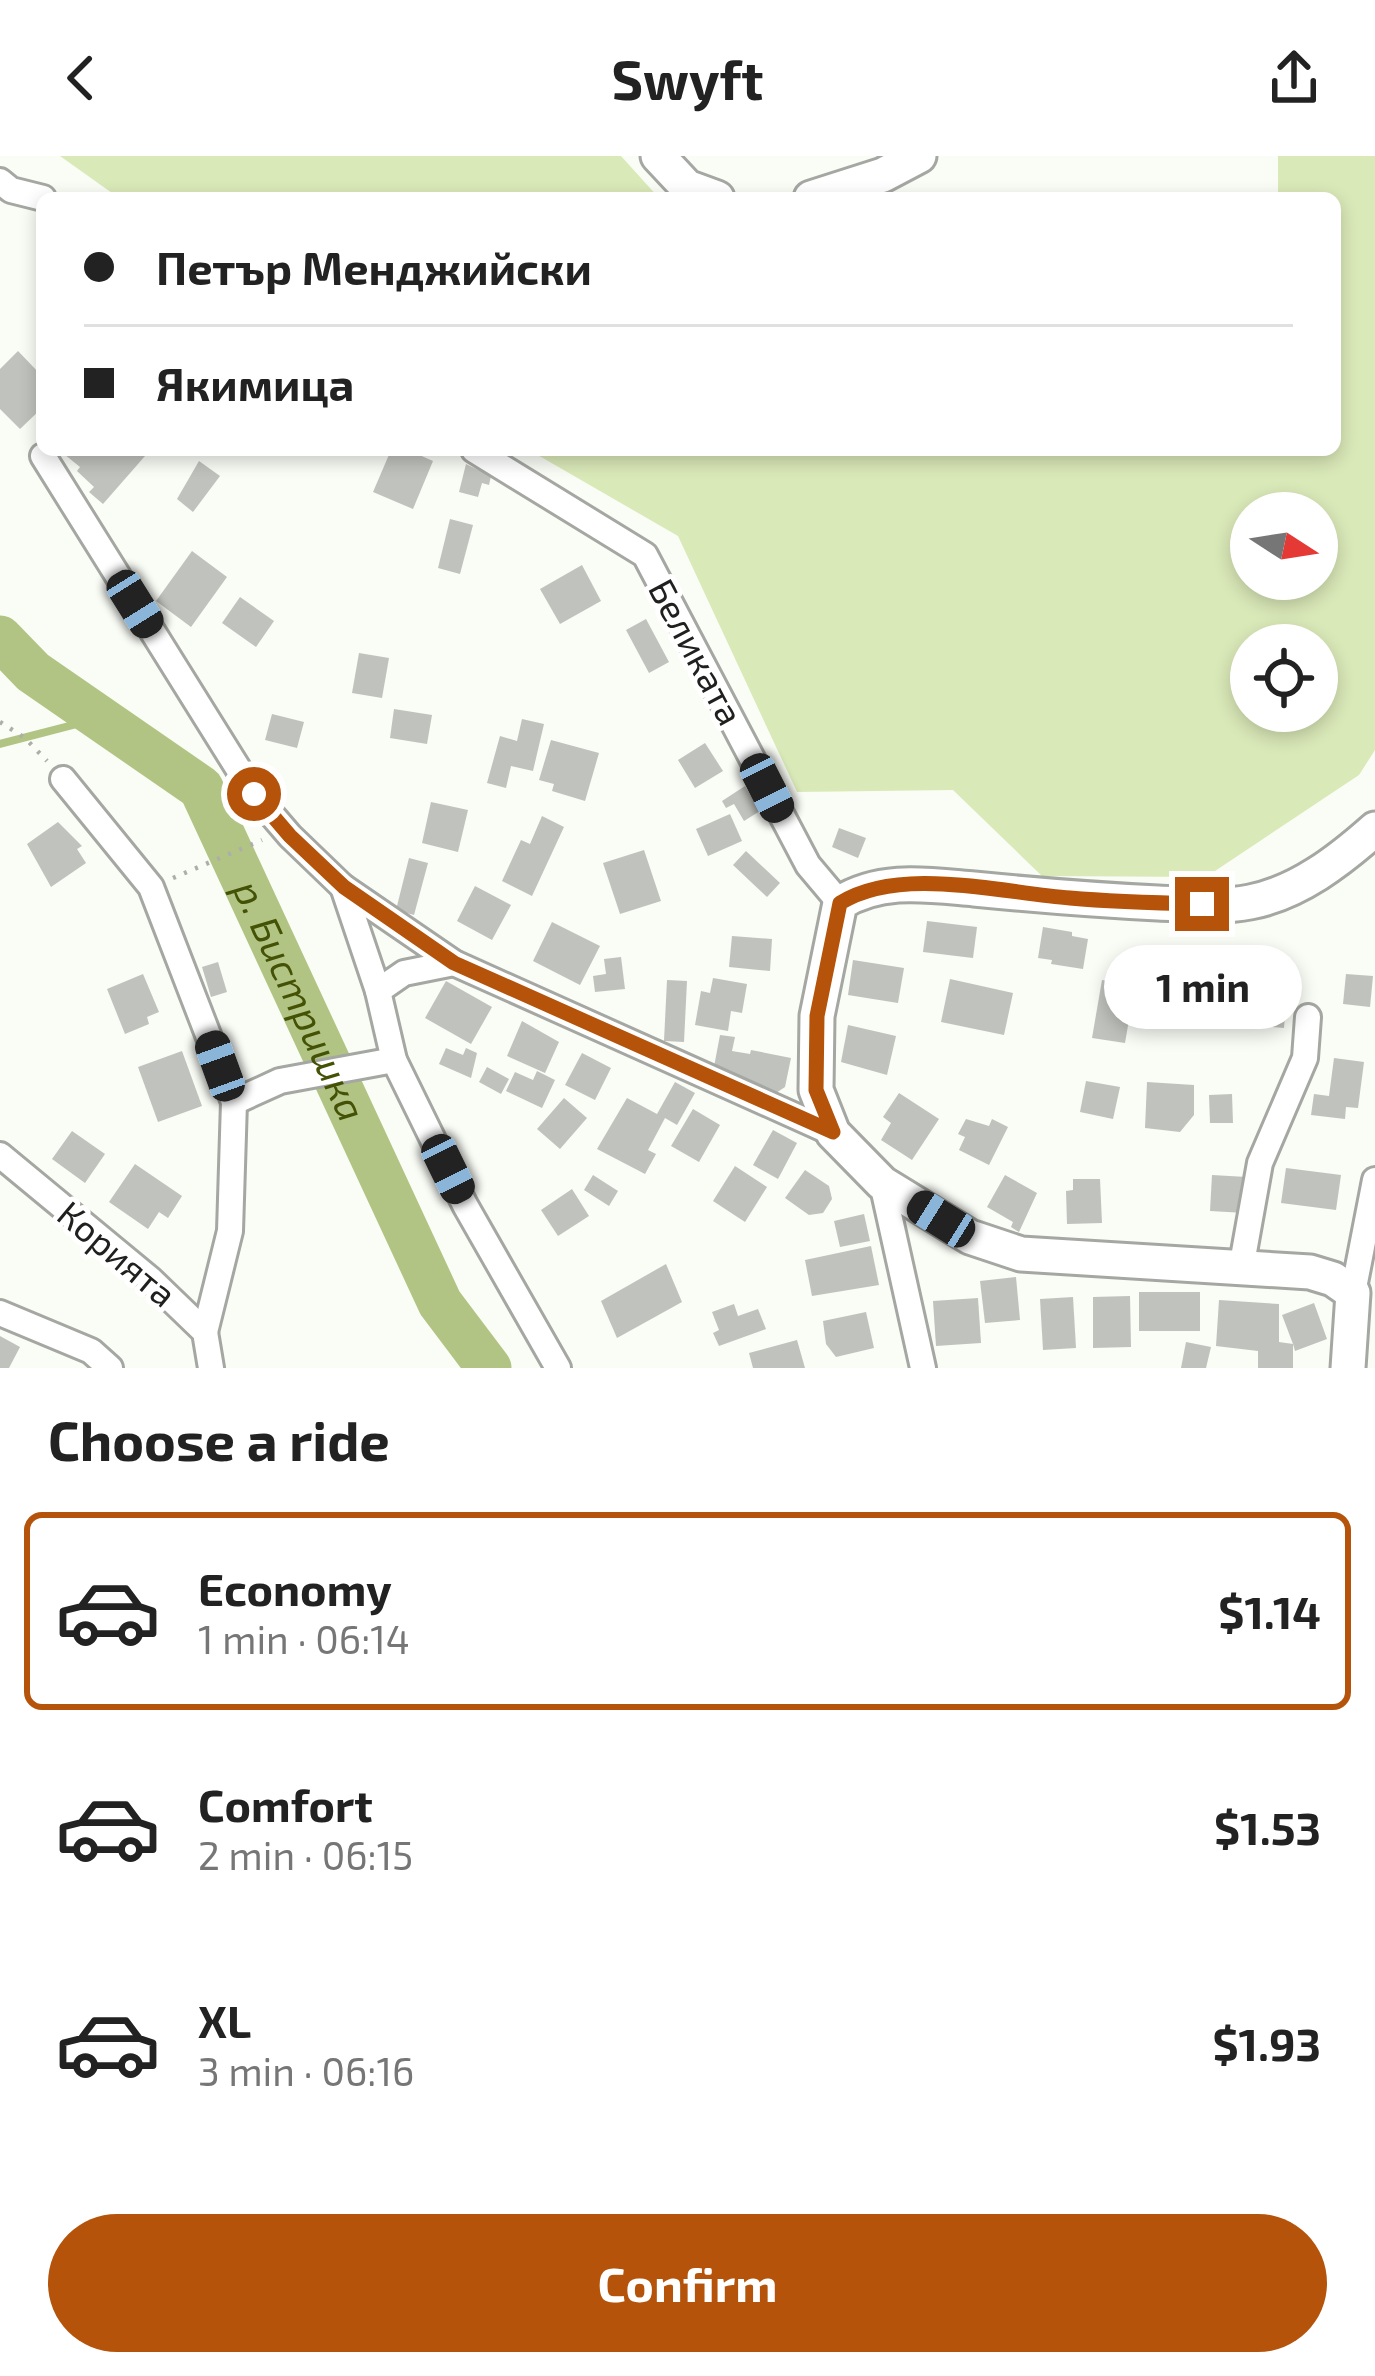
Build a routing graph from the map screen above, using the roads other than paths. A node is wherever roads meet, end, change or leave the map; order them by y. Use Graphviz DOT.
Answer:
graph roads {
  1 [pos="658,156"];
  2 [pos="919,156"];
  3 [pos="0,181"];
  4 [pos="701,192"];
  5 [pos="830,192"];
  6 [pos="36,196"];
  7 [pos="44,456"];
  8 [pos="484,456"];
  9 [pos="63,779"];
  10 [pos="1375,829"];
  11 [pos="344,887"];
  12 [pos="840,903"];
  13 [pos="454,963"];
  14 [pos="378,991"];
  15 [pos="1307,1018"];
  16 [pos="394,1060"];
  17 [pos="234,1102"];
  18 [pos="833,1132"];
  19 [pos="0,1155"];
  20 [pos="1375,1180"];
  21 [pos="883,1183"];
  22 [pos="1241,1269"];
  23 [pos="1354,1293"];
  24 [pos="0,1313"];
  25 [pos="206,1332"];
  26 [pos="110,1368"];
  27 [pos="211,1368"];
  28 [pos="558,1368"];
  29 [pos="923,1368"];
  30 [pos="1348,1368"];
  1 -- 4 [label="street"];
  2 -- 5 [label="street"];
  3 -- 6 [label="street"];
  7 -- 11 [label="street"];
  8 -- 12 [label="street, Беликата"];
  9 -- 17 [label="street"];
  10 -- 12 [label="street"];
  11 -- 13 [label="street"];
  11 -- 14 [label="street"];
  12 -- 18 [label="street"];
  13 -- 14 [label="street"];
  13 -- 18 [label="street"];
  14 -- 16 [label="street"];
  15 -- 22 [label="street"];
  16 -- 17 [label="street"];
  16 -- 28 [label="street"];
  17 -- 25 [label="street"];
  18 -- 21 [label="street"];
  19 -- 25 [label="street, Корията"];
  20 -- 23 [label="street"];
  21 -- 22 [label="street"];
  21 -- 29 [label="street"];
  22 -- 23 [label="street"];
  23 -- 30 [label="street"];
  24 -- 26 [label="street"];
  25 -- 27 [label="street, Корията"];
}
